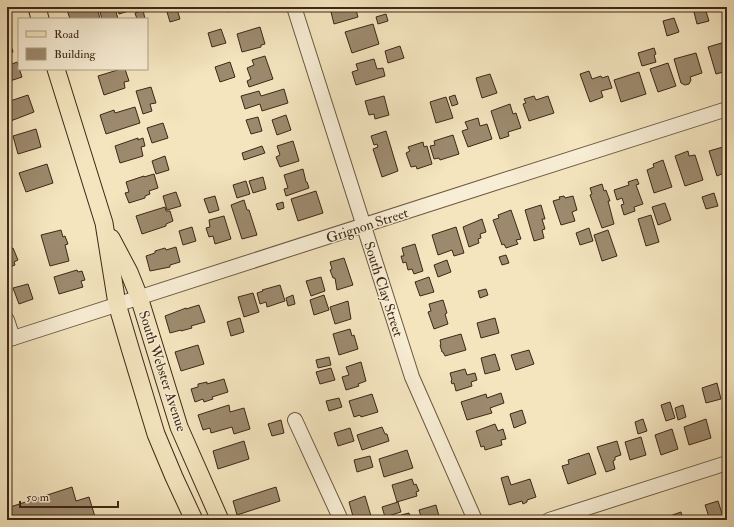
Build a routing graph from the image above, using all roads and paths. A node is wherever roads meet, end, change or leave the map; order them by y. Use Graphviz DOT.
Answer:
graph roads {
  1 [pos="36,7"];
  2 [pos="294,7"];
  3 [pos="40,18"];
  4 [pos="56,70"];
  5 [pos="727,109"];
  6 [pos="104,223"];
  7 [pos="364,226"];
  8 [pos="139,296"];
  9 [pos="117,304"];
  10 [pos="7,320"];
  11 [pos="10,339"];
  12 [pos="295,420"];
  13 [pos="727,463"];
  14 [pos="194,520"];
  15 [pos="220,520"];
  16 [pos="341,520"];
  17 [pos="475,520"];
  18 [pos="549,520"];
  1 -- 3 [label="main road"];
  2 -- 7 [label="street, South Clay Street"];
  4 -- 6 [label="main road, South Webster Avenue"];
  5 -- 7 [label="street, Grignon Street"];
  6 -- 8 [label="main road, South Webster Avenue"];
  6 -- 9 [label="main road, South Webster Avenue"];
  7 -- 8 [label="street, Grignon Street"];
  7 -- 17 [label="street, South Clay Street"];
  8 -- 9 [label="street, Grignon Street"];
  8 -- 15 [label="main road, South Webster Avenue"];
  9 -- 11 [label="street, Grignon Street"];
  9 -- 14 [label="main road, South Webster Avenue"];
  10 -- 11 [label="street"];
  12 -- 16 [label="street"];
  13 -- 18 [label="street"];
}
